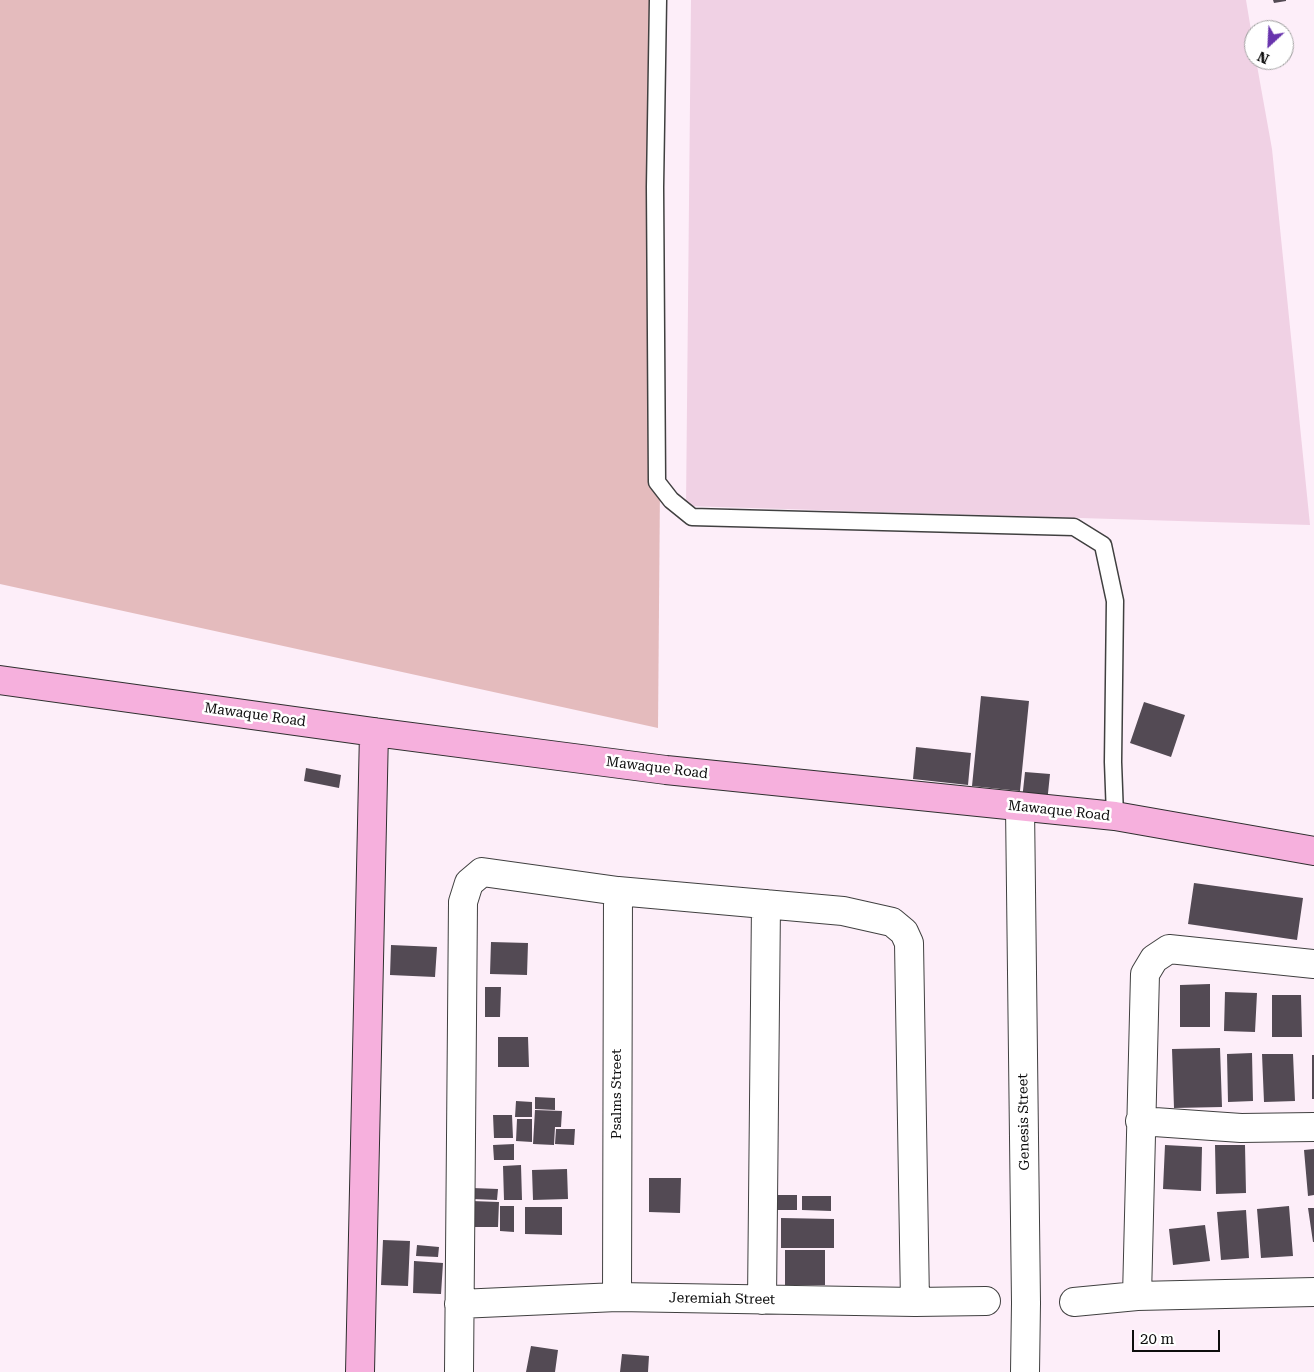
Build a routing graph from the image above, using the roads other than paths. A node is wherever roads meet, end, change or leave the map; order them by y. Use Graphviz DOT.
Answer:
graph roads {
  1 [pos="658,0"];
  2 [pos="0,680"];
  3 [pos="374,732"];
  4 [pos="1020,807"];
  5 [pos="1115,816"];
  6 [pos="1314,851"];
  7 [pos="618,891"];
  8 [pos="766,904"];
  9 [pos="1314,964"];
  10 [pos="1140,1121"];
  11 [pos="1314,1127"];
  12 [pos="1314,1292"];
  13 [pos="1137,1296"];
  14 [pos="616,1297"];
  15 [pos="762,1300"];
  16 [pos="986,1301"];
  17 [pos="915,1302"];
  18 [pos="1074,1302"];
  19 [pos="459,1304"];
  20 [pos="360,1372"];
  21 [pos="459,1372"];
  22 [pos="1025,1372"];
  1 -- 5 [label="lane"];
  2 -- 3 [label="main road, Mawaque Road"];
  3 -- 4 [label="main road, Mawaque Road"];
  3 -- 20 [label="main road"];
  4 -- 5 [label="main road, Mawaque Road"];
  4 -- 22 [label="street, Genesis Street"];
  5 -- 6 [label="main road, Mawaque Road"];
  7 -- 8 [label="street"];
  7 -- 14 [label="street, Psalms Street"];
  7 -- 19 [label="street"];
  8 -- 15 [label="street"];
  8 -- 17 [label="street"];
  9 -- 10 [label="street"];
  10 -- 11 [label="street"];
  10 -- 13 [label="street"];
  12 -- 13 [label="street"];
  13 -- 18 [label="street"];
  14 -- 15 [label="street, Jeremiah Street"];
  14 -- 19 [label="street, Jeremiah Street"];
  15 -- 17 [label="street, Jeremiah Street"];
  16 -- 17 [label="street, Jeremiah Street"];
  19 -- 21 [label="street"];
}
